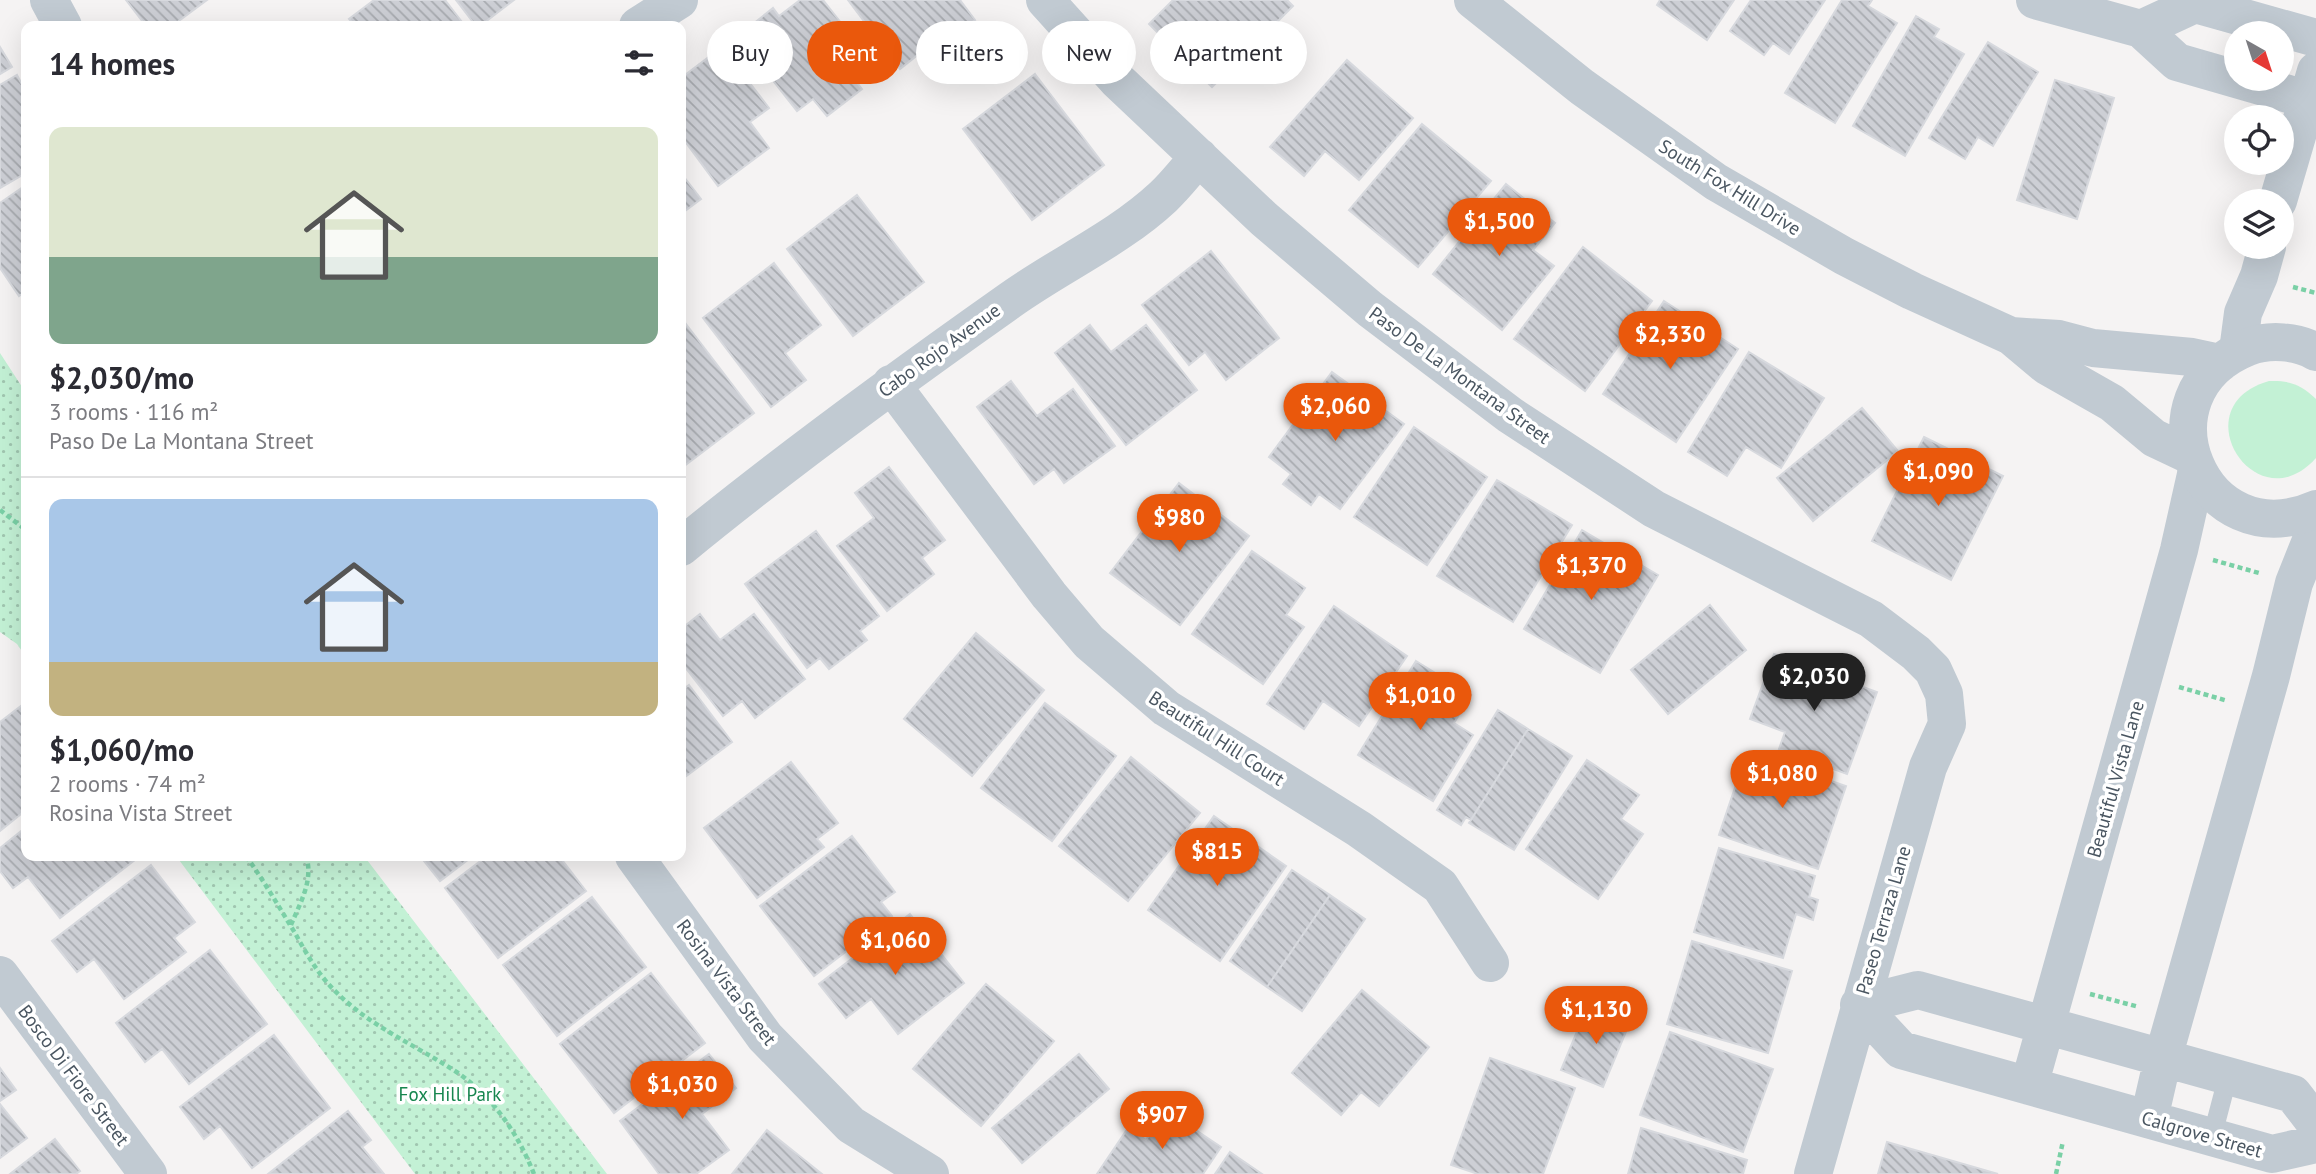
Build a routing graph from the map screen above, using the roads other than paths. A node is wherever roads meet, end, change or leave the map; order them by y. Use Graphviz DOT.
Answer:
graph roads {
  1 [pos="49,0"];
  2 [pos="679,0"];
  3 [pos="1045,0"];
  4 [pos="1473,0"];
  5 [pos="2035,0"];
  6 [pos="2145,14"];
  7 [pos="60,21"];
  8 [pos="646,21"];
  9 [pos="2316,38"];
  10 [pos="2313,91"];
  11 [pos="1199,157"];
  12 [pos="2282,189"];
  13 [pos="2264,259"];
  14 [pos="2011,336"];
  15 [pos="2316,352"];
  16 [pos="2229,357"];
  17 [pos="891,384"];
  18 [pos="2194,463"];
  19 [pos="2316,509"];
  20 [pos="2316,528"];
  21 [pos="686,543"];
  22 [pos="1933,670"];
  23 [pos="638,861"];
  24 [pos="1490,963"];
  25 [pos="0,975"];
  26 [pos="1859,1005"];
  27 [pos="2046,1026"];
  28 [pos="2163,1058"];
  29 [pos="2228,1076"];
  30 [pos="2029,1086"];
  31 [pos="2148,1119"];
  32 [pos="2316,1124"];
  33 [pos="2212,1137"];
  34 [pos="2316,1144"];
  35 [pos="148,1174"];
  36 [pos="930,1174"];
  37 [pos="1812,1174"];
  1 -- 7 [label="street"];
  2 -- 8 [label="street"];
  3 -- 11 [label="street, Paso De La Montana Street"];
  4 -- 14 [label="street, South Fox Hill Drive"];
  5 -- 6 [label="street"];
  6 -- 9 [label="street"];
  6 -- 10 [label="street"];
  10 -- 12 [label="street"];
  11 -- 17 [label="street, Cabo Rojo Avenue"];
  11 -- 22 [label="street, Paso De La Montana Street"];
  13 -- 16 [label="street"];
  14 -- 16 [label="street, South Fox Hill Drive"];
  14 -- 18 [label="street, South Fox Hill Drive"];
  15 -- 16 [label="street"];
  16 -- 18 [label="street, Beautiful Vista Lane"];
  17 -- 21 [label="street, Cabo Rojo Avenue"];
  17 -- 24 [label="street, Beautiful Hill Court"];
  18 -- 19 [label="street"];
  18 -- 27 [label="street, Beautiful Vista Lane"];
  20 -- 28 [label="street"];
  22 -- 26 [label="street, Paseo Terraza Lane"];
  23 -- 36 [label="street, Rosina Vista Street"];
  25 -- 35 [label="street, Bosco Di Fiore Street"];
  26 -- 27 [label="street"];
  26 -- 30 [label="street, Calgrove Street"];
  26 -- 37 [label="street, Paseo Terraza Lane"];
  27 -- 28 [label="street"];
  27 -- 30 [label="street, Beautiful Vista Lane"];
  28 -- 29 [label="street"];
  28 -- 31 [label="street"];
  29 -- 32 [label="street"];
  29 -- 33 [label="lane"];
  30 -- 31 [label="street, Calgrove Street"];
  31 -- 33 [label="street, Calgrove Street"];
  33 -- 34 [label="street, Calgrove Street"];
}
